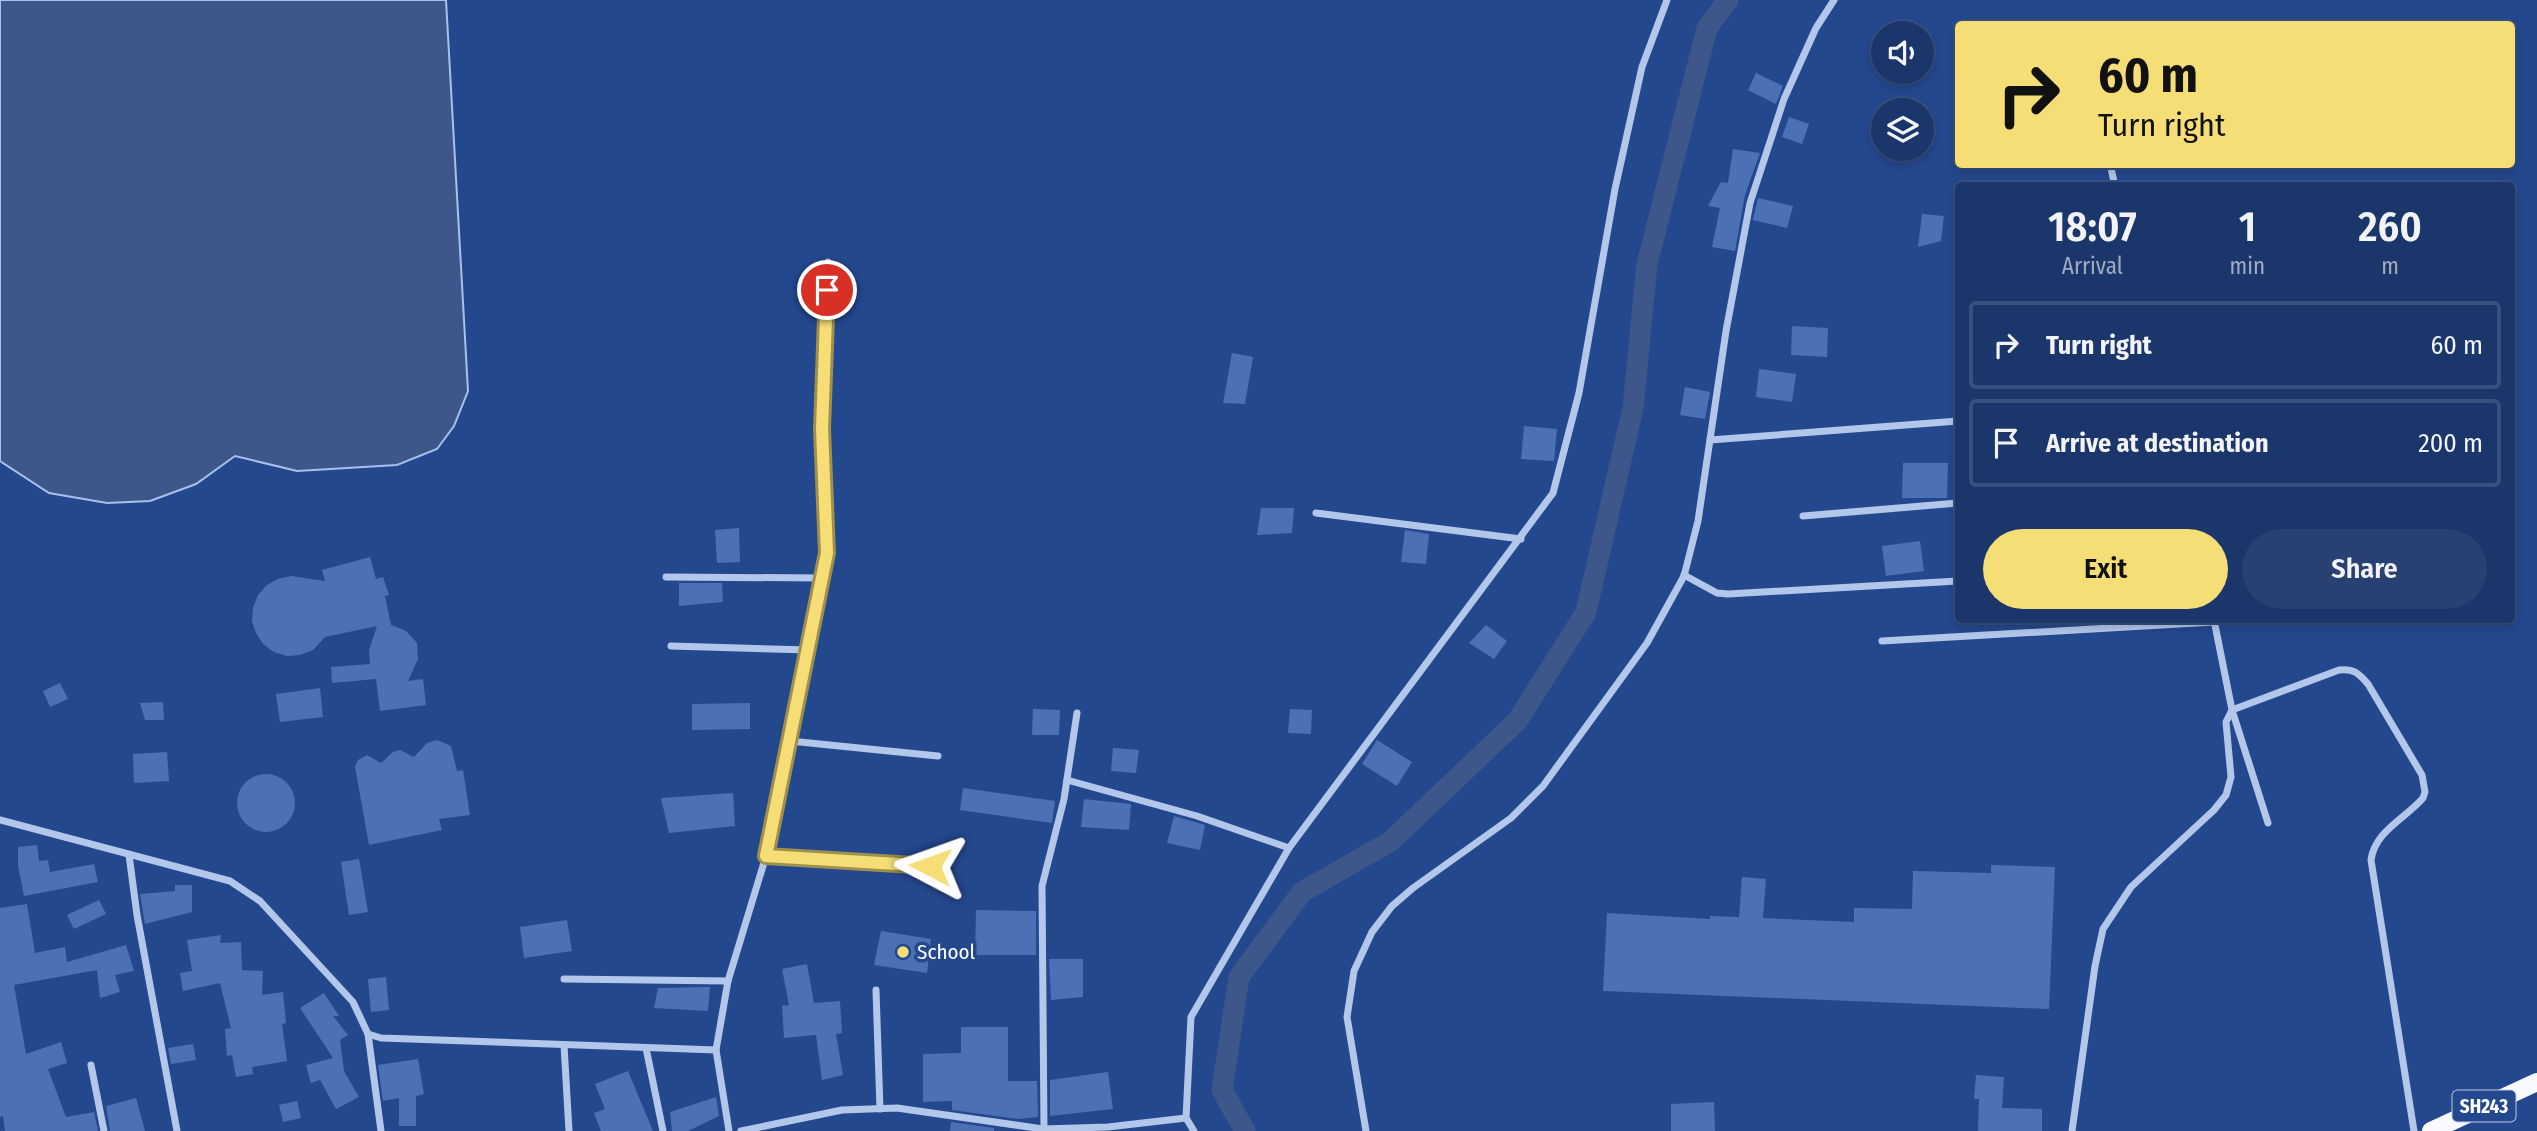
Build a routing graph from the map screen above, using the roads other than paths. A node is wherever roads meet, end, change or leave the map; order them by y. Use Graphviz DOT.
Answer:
graph roads {
  1 [pos="1667,0"];
  2 [pos="1834,0"];
  3 [pos="828,262"];
  4 [pos="1955,421"];
  5 [pos="1710,440"];
  6 [pos="1955,503"];
  7 [pos="1315,513"];
  8 [pos="1803,516"];
  9 [pos="1521,539"];
  10 [pos="1684,575"];
  11 [pos="666,576"];
  12 [pos="822,578"];
  13 [pos="1955,581"];
  14 [pos="2179,623"];
  15 [pos="2214,623"];
  16 [pos="1882,640"];
  17 [pos="671,646"];
  18 [pos="809,650"];
  19 [pos="2232,709"];
  20 [pos="1077,713"];
  21 [pos="790,741"];
  22 [pos="938,756"];
  23 [pos="1067,780"];
  24 [pos="0,820"];
  25 [pos="2268,823"];
  26 [pos="1289,848"];
  27 [pos="129,855"];
  28 [pos="766,856"];
  29 [pos="930,866"];
  30 [pos="564,979"];
  31 [pos="728,981"];
  32 [pos="876,990"];
  33 [pos="368,1034"];
  34 [pos="564,1045"];
  35 [pos="646,1048"];
  36 [pos="716,1050"];
  37 [pos="91,1065"];
  38 [pos="2537,1082"];
  39 [pos="880,1109"];
  40 [pos="1186,1118"];
  41 [pos="1044,1130"];
  42 [pos="104,1131"];
  43 [pos="177,1131"];
  44 [pos="381,1131"];
  45 [pos="569,1131"];
  46 [pos="663,1131"];
  47 [pos="729,1131"];
  48 [pos="741,1131"];
  49 [pos="1194,1131"];
  50 [pos="1366,1131"];
  51 [pos="2073,1131"];
  52 [pos="2414,1131"];
  53 [pos="2431,1131"];
  1 -- 9 [label="street"];
  2 -- 5 [label="street"];
  3 -- 12 [label="street"];
  4 -- 5 [label="street"];
  5 -- 10 [label="street"];
  6 -- 8 [label="street"];
  7 -- 9 [label="street"];
  9 -- 26 [label="street"];
  10 -- 13 [label="street"];
  10 -- 50 [label="street"];
  11 -- 12 [label="street"];
  12 -- 18 [label="street"];
  14 -- 16 [label="street"];
  15 -- 19 [label="street"];
  17 -- 18 [label="street"];
  18 -- 21 [label="street"];
  19 -- 25 [label="street"];
  19 -- 51 [label="street"];
  19 -- 52 [label="street"];
  20 -- 23 [label="street"];
  21 -- 22 [label="street"];
  21 -- 28 [label="street"];
  23 -- 26 [label="street"];
  23 -- 41 [label="street"];
  24 -- 27 [label="street"];
  26 -- 40 [label="street"];
  27 -- 33 [label="street"];
  27 -- 43 [label="street"];
  28 -- 29 [label="street"];
  28 -- 31 [label="street"];
  30 -- 31 [label="street"];
  31 -- 36 [label="street"];
  32 -- 39 [label="street"];
  33 -- 34 [label="street"];
  33 -- 44 [label="street"];
  34 -- 35 [label="street"];
  34 -- 45 [label="street"];
  35 -- 36 [label="street"];
  35 -- 46 [label="street"];
  36 -- 47 [label="street"];
  37 -- 42 [label="street"];
  38 -- 53 [label="main road, SH243"];
  39 -- 41 [label="street"];
  39 -- 48 [label="street"];
  40 -- 41 [label="street"];
  40 -- 49 [label="street"];
}
